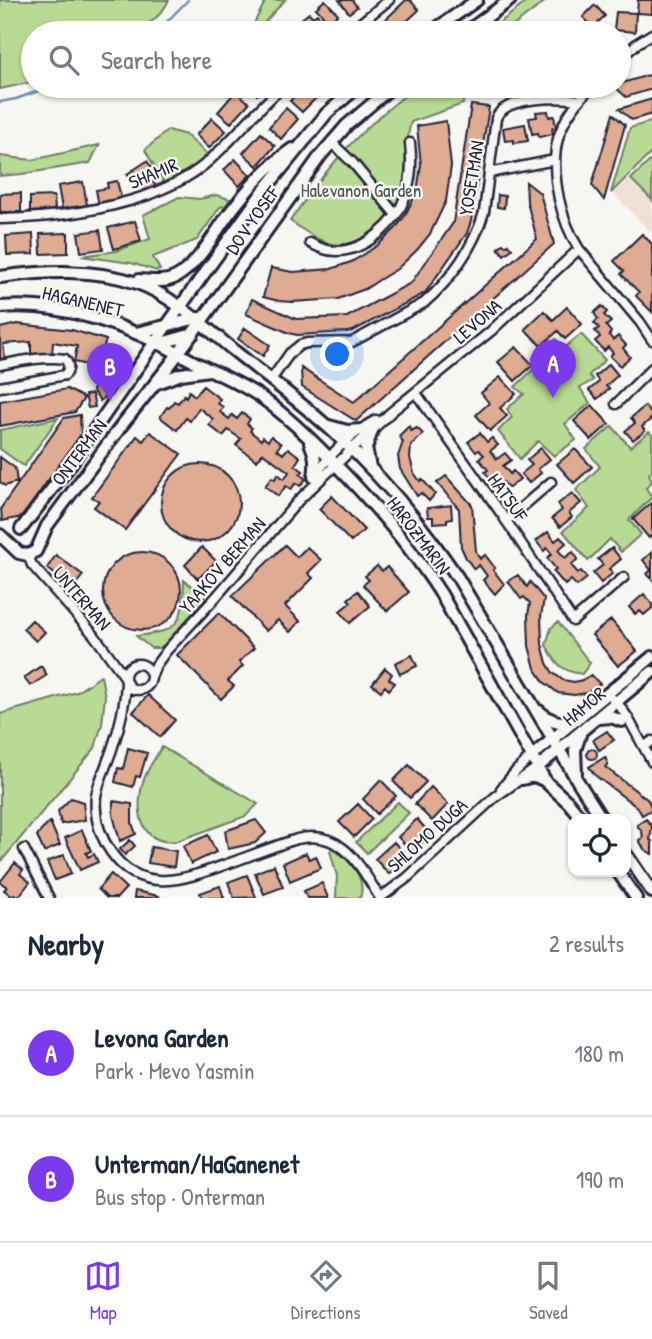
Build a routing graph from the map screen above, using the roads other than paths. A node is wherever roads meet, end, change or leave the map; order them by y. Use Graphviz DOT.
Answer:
graph roads {
  1 [pos="389,0"];
  2 [pos="477,0"];
  3 [pos="510,0"];
  4 [pos="363,21"];
  5 [pos="447,21"];
  6 [pos="481,21"];
  7 [pos="652,34"];
  8 [pos="631,49"];
  9 [pos="271,98"];
  10 [pos="345,98"];
  11 [pos="378,98"];
  12 [pos="543,98"];
  13 [pos="559,98"];
  14 [pos="580,100"];
  15 [pos="302,142"];
  16 [pos="331,142"];
  17 [pos="410,143"];
  18 [pos="555,160"];
  19 [pos="489,173"];
  20 [pos="396,215"];
  21 [pos="0,219"];
  22 [pos="310,243"];
  23 [pos="579,249"];
  24 [pos="0,277"];
  25 [pos="126,279"];
  26 [pos="0,307"];
  27 [pos="179,307"];
  28 [pos="200,318"];
  29 [pos="165,327"];
  30 [pos="210,331"];
  31 [pos="136,333"];
  32 [pos="192,334"];
  33 [pos="652,340"];
  34 [pos="155,344"];
  35 [pos="178,353"];
  36 [pos="0,365"];
  37 [pos="652,368"];
  38 [pos="209,370"];
  39 [pos="271,380"];
  40 [pos="155,385"];
  41 [pos="0,387"];
  42 [pos="416,393"];
  43 [pos="615,404"];
  44 [pos="324,424"];
  45 [pos="367,429"];
  46 [pos="303,432"];
  47 [pos="348,446"];
  48 [pos="332,461"];
  49 [pos="371,470"];
  50 [pos="314,477"];
  51 [pos="551,482"];
  52 [pos="299,500"];
  53 [pos="506,521"];
  54 [pos="19,531"];
  55 [pos="0,533"];
  56 [pos="40,543"];
  57 [pos="16,550"];
  58 [pos="28,555"];
  59 [pos="624,577"];
  60 [pos="167,650"];
  61 [pos="652,657"];
  62 [pos="113,660"];
  63 [pos="136,664"];
  64 [pos="652,672"];
  65 [pos="152,676"];
  66 [pos="126,680"];
  67 [pos="139,691"];
  68 [pos="607,695"];
  69 [pos="614,704"];
  70 [pos="533,705"];
  71 [pos="121,713"];
  72 [pos="578,719"];
  73 [pos="596,719"];
  74 [pos="622,721"];
  75 [pos="584,730"];
  76 [pos="635,733"];
  77 [pos="652,741"];
  78 [pos="556,744"];
  79 [pos="644,747"];
  80 [pos="532,756"];
  81 [pos="652,762"];
  82 [pos="538,767"];
  83 [pos="522,779"];
  84 [pos="577,780"];
  85 [pos="547,782"];
  86 [pos="495,797"];
  87 [pos="578,814"];
  88 [pos="600,814"];
  89 [pos="24,849"];
  90 [pos="631,861"];
  91 [pos="621,877"];
  92 [pos="652,892"];
  93 [pos="49,898"];
  94 [pos="380,898"];
  95 [pos="636,898"];
  1 -- 4 [label="street"];
  2 -- 5 [label="main road"];
  3 -- 6 [label="main road"];
  7 -- 8 [label="street"];
  9 -- 21 [label="street, SHAMIR"];
  10 -- 15 [label="main road, DOV YOSEF"];
  11 -- 16 [label="main road, DOV YOSEF"];
  12 -- 19 [label="street, YOSETMAN"];
  13 -- 14 [label="street, YOSETMAN"];
  14 -- 18 [label="street"];
  15 -- 25 [label="main road"];
  15 -- 27 [label="main road, DOV YOSEF"];
  16 -- 20 [label="street"];
  16 -- 28 [label="main road, DOV YOSEF"];
  17 -- 20 [label="street"];
  18 -- 19 [label="street"];
  18 -- 23 [label="street"];
  19 -- 39 [label="street, YOSETMAN"];
  20 -- 22 [label="street"];
  23 -- 33 [label="street"];
  23 -- 42 [label="street, LEVONA"];
  24 -- 25 [label="main road, HAGANENET"];
  25 -- 27 [label="main road, HAGANENET"];
  26 -- 31 [label="main road, HAGANENET"];
  27 -- 28 [label="main road, HAGANENET"];
  27 -- 29 [label="main road, ONTERMAN"];
  28 -- 29 [label="main road"];
  28 -- 30 [label="main road, HAROZMARIN"];
  28 -- 32 [label="main road, DOV YOSEF"];
  29 -- 31 [label="main road"];
  29 -- 34 [label="main road, ONTERMAN"];
  30 -- 32 [label="main road"];
  30 -- 39 [label="main road, HAROZMARIN"];
  31 -- 34 [label="main road, HAGANENET"];
  32 -- 34 [label="main road"];
  32 -- 35 [label="main road, DOV YOSEF"];
  34 -- 35 [label="main road, HAROZMARIN"];
  34 -- 54 [label="main road, ONTERMAN"];
  35 -- 38 [label="main road, HAROZMARIN"];
  35 -- 40 [label="main road, ONTERMAN"];
  36 -- 41 [label="street"];
  37 -- 43 [label="street"];
  38 -- 40 [label="main road"];
  38 -- 46 [label="main road, HAROZMARIN"];
  39 -- 44 [label="main road, HAROZMARIN"];
  40 -- 56 [label="main road, ONTERMAN"];
  42 -- 45 [label="street, LEVONA"];
  42 -- 53 [label="street, HATSUF"];
  44 -- 45 [label="main road"];
  44 -- 47 [label="main road, HAROZMARIN"];
  45 -- 47 [label="street, LEVONA"];
  45 -- 49 [label="main road"];
  46 -- 48 [label="main road, HAROZMARIN"];
  46 -- 50 [label="main road"];
  47 -- 48 [label="street, LEVONA"];
  47 -- 49 [label="main road, HAROZMARIN"];
  48 -- 50 [label="street, YAAKOV BERMAN"];
  48 -- 52 [label="street, YAAKOV BERMAN"];
  48 -- 80 [label="main road, HAROZMARIN"];
  49 -- 70 [label="main road, HAROZMARIN"];
  50 -- 52 [label="street, YAAKOV BERMAN"];
  51 -- 53 [label="street"];
  52 -- 60 [label="street, YAAKOV BERMAN"];
  53 -- 59 [label="street, HATSUF"];
  54 -- 55 [label="main road"];
  54 -- 56 [label="main road"];
  54 -- 57 [label="main road"];
  55 -- 57 [label="main road"];
  56 -- 58 [label="main road"];
  57 -- 58 [label="main road"];
  58 -- 62 [label="street, UNTERMAN"];
  60 -- 63 [label="street, YAAKOV BERMAN"];
  60 -- 65 [label="street, YAAKOV BERMAN"];
  61 -- 68 [label="main road, HAMOR"];
  62 -- 63 [label="street"];
  62 -- 66 [label="street, UNTERMAN"];
  63 -- 65 [label="street"];
  63 -- 66 [label="street"];
  64 -- 69 [label="main road, HAMOR"];
  65 -- 67 [label="street"];
  66 -- 67 [label="street"];
  66 -- 71 [label="street"];
  67 -- 71 [label="street"];
  68 -- 69 [label="street"];
  68 -- 72 [label="main road, HAMOR"];
  69 -- 73 [label="main road, HAMOR"];
  69 -- 74 [label="street"];
  69 -- 76 [label="street"];
  70 -- 72 [label="main road"];
  70 -- 78 [label="main road, HAROZMARIN"];
  71 -- 94 [label="street"];
  72 -- 78 [label="main road, HAMOR"];
  73 -- 74 [label="main road"];
  73 -- 75 [label="main road, HAMOR"];
  74 -- 76 [label="street"];
  75 -- 78 [label="main road, HAMOR"];
  75 -- 84 [label="main road"];
  76 -- 79 [label="street"];
  77 -- 79 [label="street"];
  78 -- 80 [label="main road, SHLOMO DUGA"];
  78 -- 82 [label="main road, HAMOR"];
  78 -- 84 [label="main road, HAROZMARIN"];
  79 -- 81 [label="street"];
  80 -- 82 [label="main road, HAROZMARIN"];
  80 -- 86 [label="street, SHLOMO DUGA"];
  82 -- 83 [label="street, SHLOMO DUGA"];
  82 -- 85 [label="main road, HAROZMARIN"];
  83 -- 85 [label="main road"];
  83 -- 86 [label="street, SHLOMO DUGA"];
  84 -- 88 [label="main road, HAROZMARIN"];
  85 -- 87 [label="main road, HAROZMARIN"];
  86 -- 94 [label="street, SHLOMO DUGA"];
  89 -- 93 [label="street"];
  90 -- 92 [label="main road"];
  91 -- 95 [label="main road"];
}
